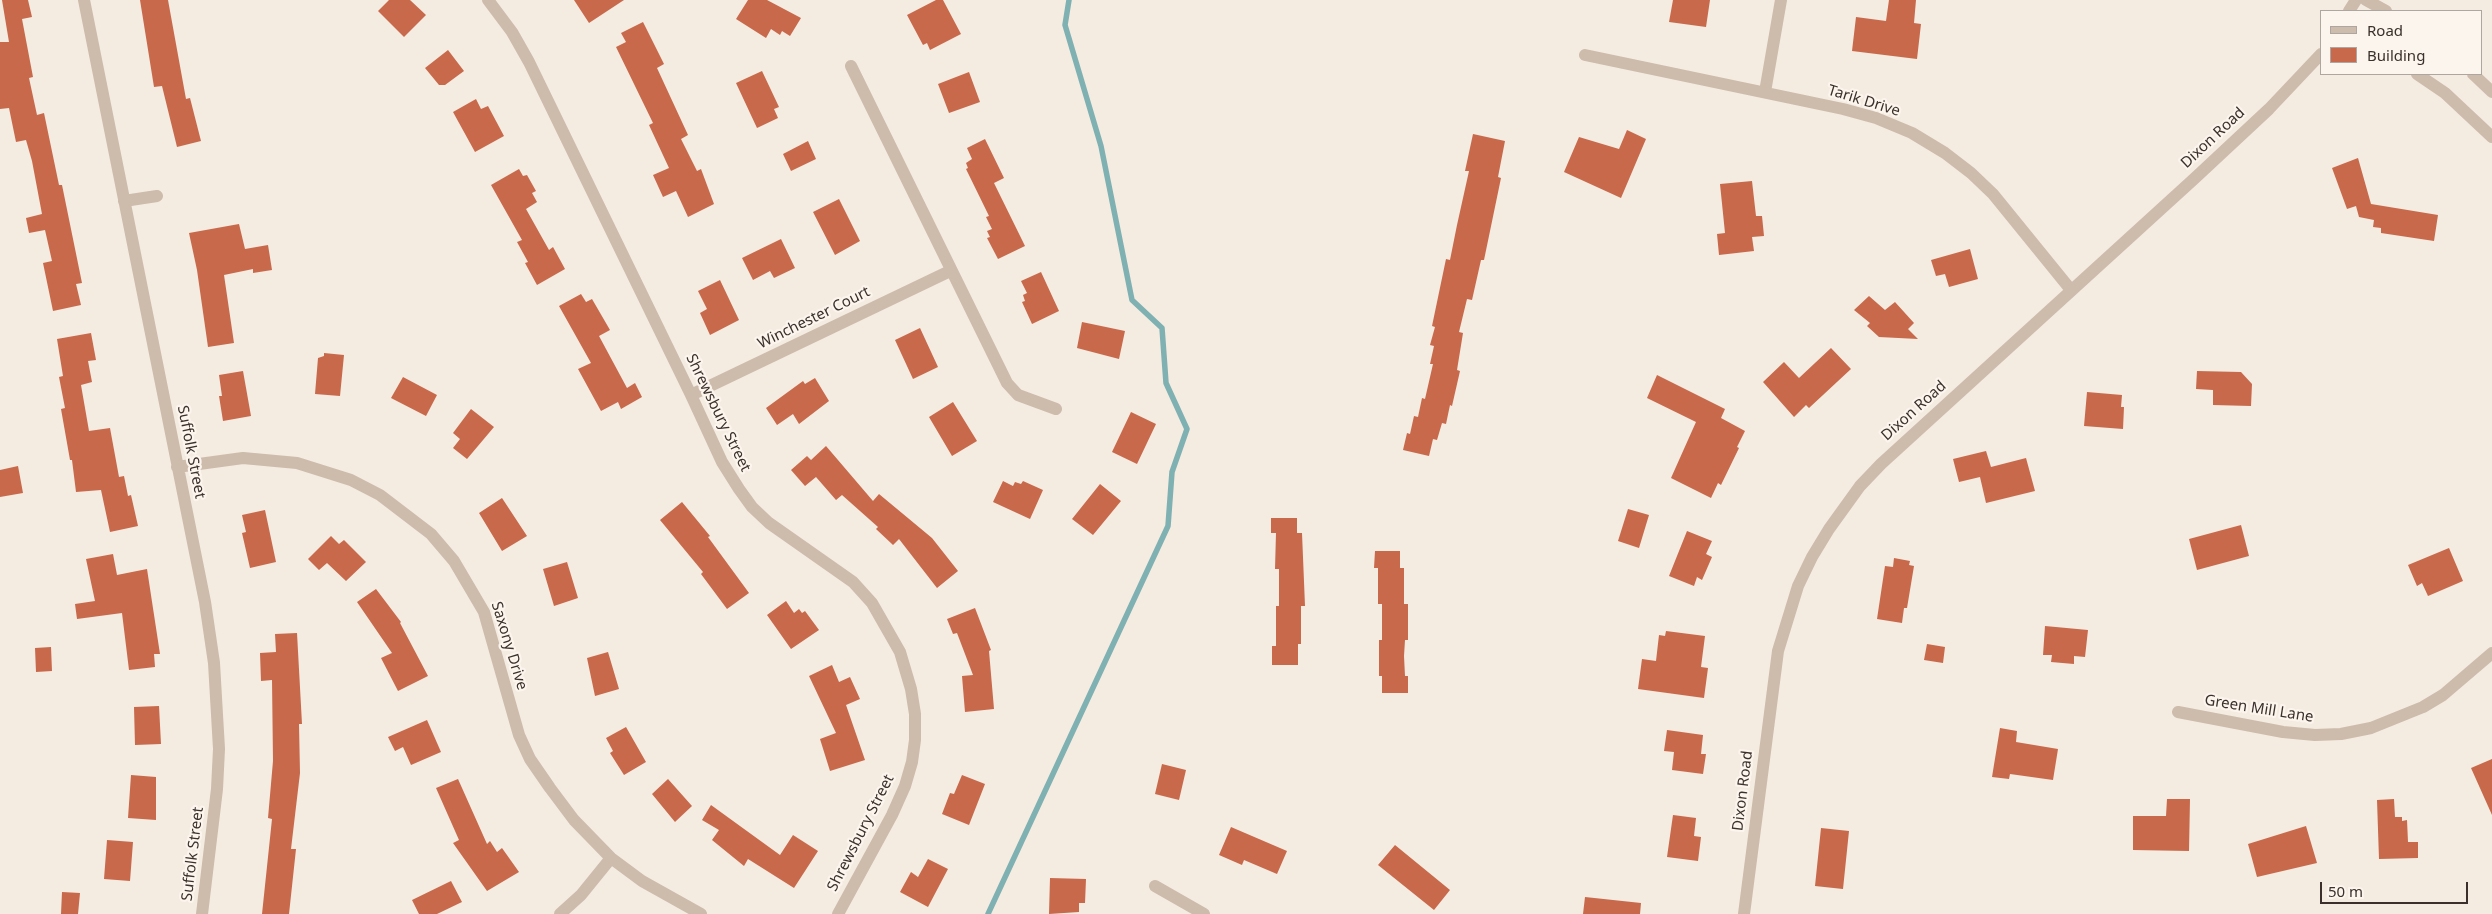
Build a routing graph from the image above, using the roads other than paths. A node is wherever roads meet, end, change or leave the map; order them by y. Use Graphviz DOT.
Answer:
graph roads {
  1 [pos="84,0"];
  2 [pos="488,0"];
  3 [pos="1781,0"];
  4 [pos="2366,0"];
  5 [pos="2384,10"];
  6 [pos="1585,55"];
  7 [pos="2320,55"];
  8 [pos="851,66"];
  9 [pos="2418,75"];
  10 [pos="2474,75"];
  11 [pos="1765,92"];
  12 [pos="2492,92"];
  13 [pos="2492,137"];
  14 [pos="157,196"];
  15 [pos="124,201"];
  16 [pos="950,271"];
  17 [pos="2071,290"];
  18 [pos="691,395"];
  19 [pos="1056,409"];
  20 [pos="177,466"];
  21 [pos="2492,654"];
  22 [pos="2178,712"];
  23 [pos="611,858"];
  24 [pos="1154,886"];
  25 [pos="202,914"];
  26 [pos="560,914"];
  27 [pos="701,914"];
  28 [pos="838,914"];
  29 [pos="1204,914"];
  30 [pos="1744,914"];
  1 -- 15 [label="street, Suffolk Street"];
  2 -- 18 [label="street, Shrewsbury Street"];
  3 -- 11 [label="street"];
  4 -- 5 [label="street"];
  6 -- 11 [label="street, Tarik Drive"];
  7 -- 17 [label="street, Dixon Road"];
  8 -- 16 [label="street"];
  9 -- 13 [label="street"];
  10 -- 12 [label="street"];
  11 -- 17 [label="street, Tarik Drive"];
  14 -- 15 [label="street"];
  15 -- 20 [label="street, Suffolk Street"];
  16 -- 18 [label="street, Winchester Court"];
  16 -- 19 [label="street"];
  17 -- 30 [label="street, Dixon Road"];
  18 -- 28 [label="street, Shrewsbury Street"];
  20 -- 23 [label="street, Saxony Drive"];
  20 -- 25 [label="street, Suffolk Street"];
  21 -- 22 [label="street, Green Mill Lane"];
  23 -- 26 [label="street"];
  23 -- 27 [label="street, Saxony Drive"];
  24 -- 29 [label="street"];
}
